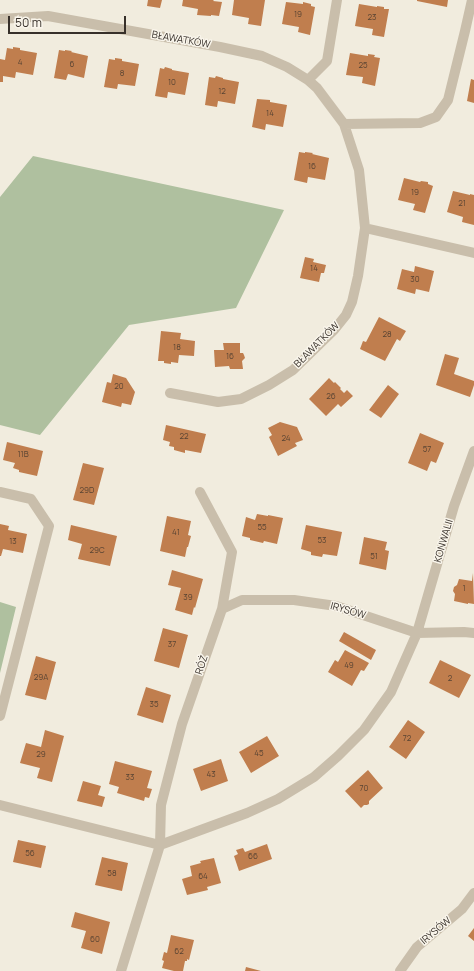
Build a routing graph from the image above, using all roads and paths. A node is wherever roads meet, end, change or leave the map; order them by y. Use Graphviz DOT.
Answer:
graph roads {
  1 [pos="337,0"];
  2 [pos="472,0"];
  3 [pos="0,19"];
  4 [pos="308,80"];
  5 [pos="344,124"];
  6 [pos="365,228"];
  7 [pos="474,253"];
  8 [pos="170,393"];
  9 [pos="474,451"];
  10 [pos="0,492"];
  11 [pos="200,492"];
  12 [pos="222,609"];
  13 [pos="417,633"];
  14 [pos="474,633"];
  15 [pos="0,716"];
  16 [pos="0,805"];
  17 [pos="160,845"];
  18 [pos="474,893"];
  19 [pos="121,971"];
  20 [pos="400,971"];
  1 -- 4 [label="street"];
  2 -- 5 [label="street"];
  3 -- 4 [label="street, BŁAWATKÓW"];
  4 -- 5 [label="street, BŁAWATKÓW"];
  5 -- 6 [label="street, BŁAWATKÓW"];
  6 -- 7 [label="street"];
  6 -- 8 [label="street, BŁAWATKÓW"];
  9 -- 13 [label="street, KONWALII"];
  10 -- 15 [label="street"];
  11 -- 12 [label="street, RÓŻ"];
  12 -- 13 [label="street, IRYSÓW"];
  12 -- 17 [label="street, RÓŻ"];
  13 -- 14 [label="street, IRYSÓW"];
  13 -- 17 [label="street"];
  16 -- 17 [label="street"];
  17 -- 19 [label="street, RÓŻ"];
  18 -- 20 [label="street, IRYSÓW"];
}
